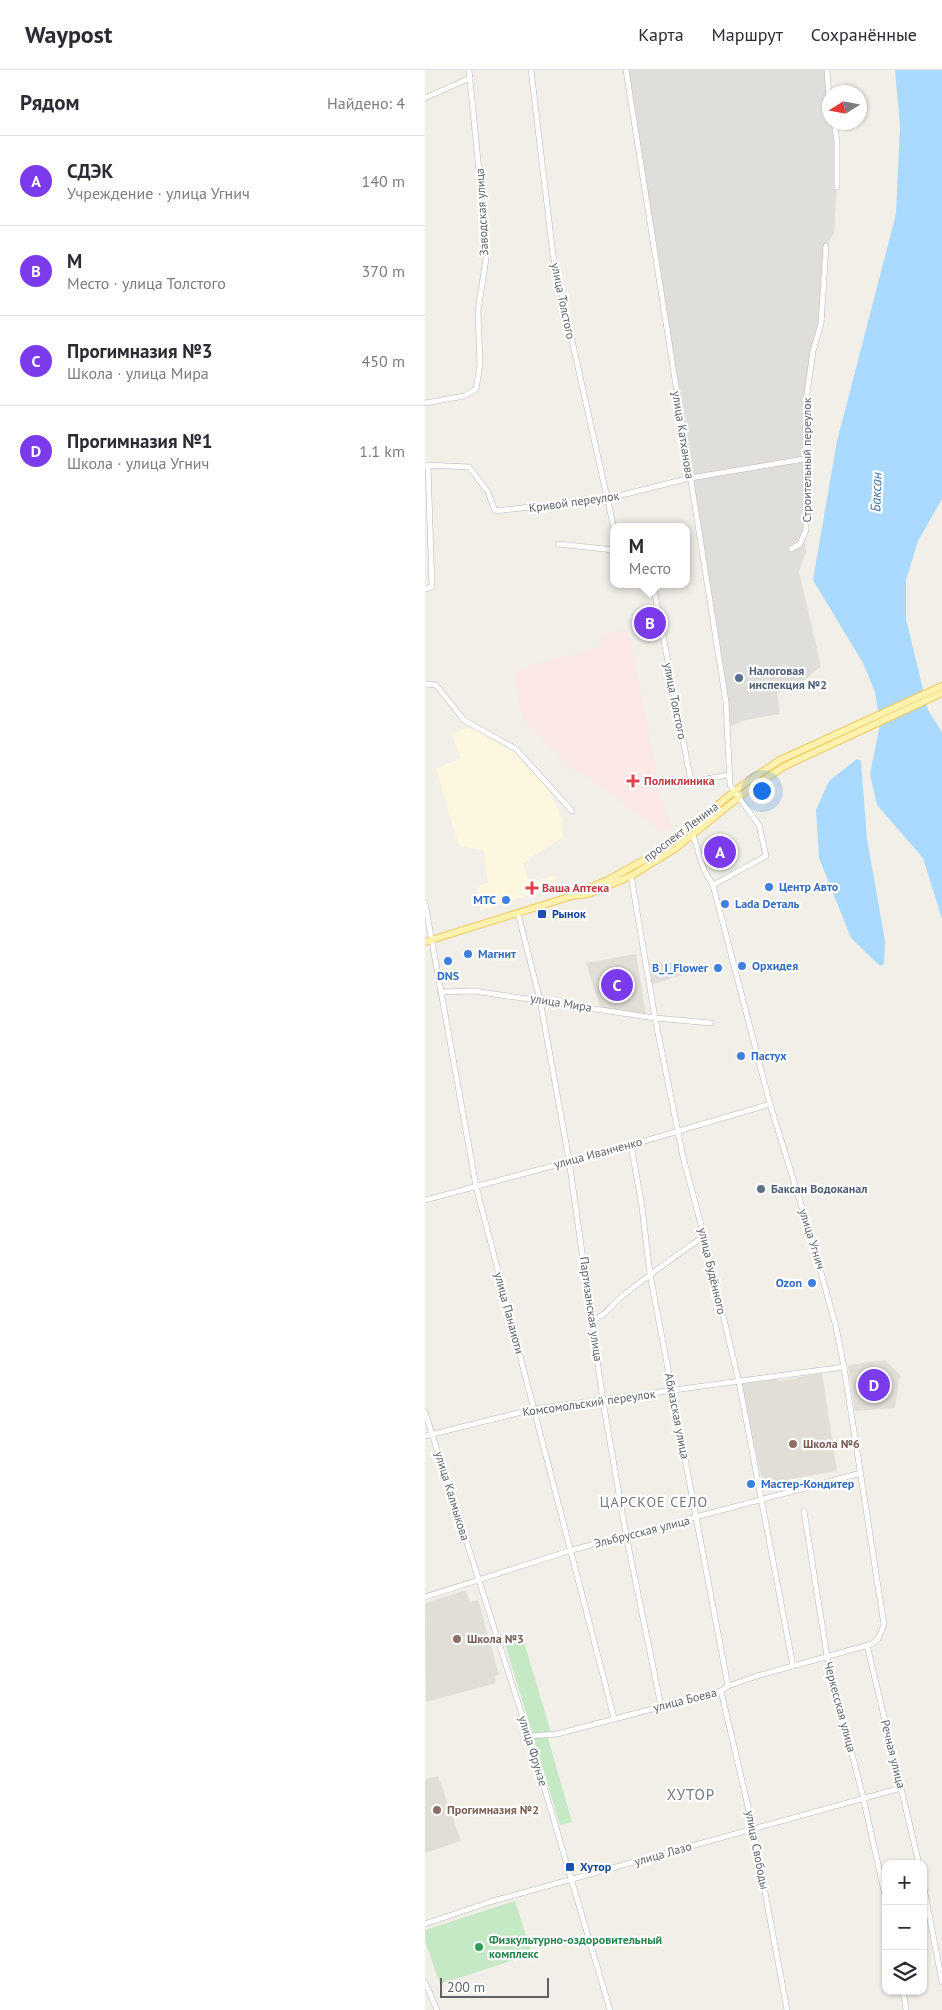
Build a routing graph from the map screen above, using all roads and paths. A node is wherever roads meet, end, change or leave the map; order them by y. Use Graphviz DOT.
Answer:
graph roads {
  1 [pos="469,70"];
  2 [pos="531,70"];
  3 [pos="626,70"];
  4 [pos="827,70"];
  5 [pos="470,78"];
  6 [pos="828,85"];
  7 [pos="425,98"];
  8 [pos="835,130"];
  9 [pos="837,187"];
  10 [pos="826,246"];
  11 [pos="425,403"];
  12 [pos="804,459"];
  13 [pos="427,465"];
  14 [pos="690,478"];
  15 [pos="606,499"];
  16 [pos="612,523"];
  17 [pos="558,544"];
  18 [pos="791,548"];
  19 [pos="610,550"];
  20 [pos="654,588"];
  21 [pos="425,589"];
  22 [pos="942,680"];
  23 [pos="425,684"];
  24 [pos="942,686"];
  25 [pos="924,693"];
  26 [pos="942,693"];
  27 [pos="942,699"];
  28 [pos="927,700"];
  29 [pos="728,775"];
  30 [pos="736,795"];
  31 [pos="573,811"];
  32 [pos="693,835"];
  33 [pos="631,876"];
  34 [pos="713,885"];
  35 [pos="573,896"];
  36 [pos="425,903"];
  37 [pos="518,913"];
  38 [pos="428,942"];
  39 [pos="440,992"];
  40 [pos="539,1000"];
  41 [pos="655,1018"];
  42 [pos="711,1023"];
  43 [pos="770,1104"];
  44 [pos="679,1131"];
  45 [pos="631,1145"];
  46 [pos="569,1160"];
  47 [pos="476,1186"];
  48 [pos="425,1200"];
  49 [pos="705,1236"];
  50 [pos="650,1274"];
  51 [pos="593,1319"];
  52 [pos="844,1367"];
  53 [pos="739,1382"];
  54 [pos="672,1391"];
  55 [pos="603,1401"];
  56 [pos="534,1409"];
  57 [pos="425,1412"];
  58 [pos="433,1434"];
  59 [pos="425,1436"];
  60 [pos="861,1473"];
  61 [pos="761,1500"];
  62 [pos="804,1511"];
  63 [pos="695,1518"];
  64 [pos="626,1535"];
  65 [pos="572,1550"];
  66 [pos="478,1580"];
  67 [pos="425,1597"];
  68 [pos="867,1645"];
  69 [pos="827,1656"];
  70 [pos="793,1666"];
  71 [pos="728,1686"];
  72 [pos="721,1691"];
  73 [pos="661,1706"];
  74 [pos="614,1718"];
  75 [pos="529,1736"];
  76 [pos="901,1788"];
  77 [pos="863,1797"];
  78 [pos="753,1828"];
  79 [pos="918,1860"];
  80 [pos="571,1880"];
  81 [pos="882,1882"];
  82 [pos="927,1904"];
  83 [pos="425,1924"];
  84 [pos="425,1982"];
  85 [pos="942,1982"];
  86 [pos="904,1995"];
  87 [pos="437,2010"];
  88 [pos="610,2010"];
  89 [pos="787,2010"];
  90 [pos="906,2010"];
  1 -- 5 [label="street, Заводская улица"];
  2 -- 15 [label="street, улица Толстого"];
  3 -- 14 [label="street, улица Катханова"];
  4 -- 6 [label="street"];
  5 -- 7 [label="street"];
  5 -- 11 [label="street, Заводская улица"];
  8 -- 9 [label="street"];
  10 -- 12 [label="street, Строительный переулок"];
  12 -- 14 [label="street, Кривой переулок"];
  12 -- 18 [label="street, Строительный переулок"];
  13 -- 15 [label="street, Кривой переулок"];
  13 -- 21 [label="street"];
  14 -- 15 [label="street, Кривой переулок"];
  14 -- 29 [label="street, улица Катханова"];
  15 -- 16 [label="street, улица Толстого"];
  17 -- 19 [label="street"];
  20 -- 29 [label="street, улица Толстого"];
  22 -- 25 [label="main road"];
  23 -- 31 [label="street"];
  24 -- 25 [label="main road"];
  25 -- 30 [label="main road"];
  26 -- 28 [label="main road"];
  27 -- 28 [label="main road"];
  28 -- 30 [label="main road"];
  29 -- 30 [label="street, улица Катханова"];
  30 -- 32 [label="main road, проспект Ленина"];
  30 -- 34 [label="street, улица Катханова"];
  30 -- 35 [label="main road, проспект Ленина"];
  32 -- 33 [label="main road, проспект Ленина"];
  32 -- 34 [label="street, улица Угнич"];
  33 -- 35 [label="main road, проспект Ленина"];
  33 -- 41 [label="street, улица Будённого"];
  34 -- 43 [label="street, улица Угнич"];
  35 -- 37 [label="main road, проспект Ленина"];
  36 -- 38 [label="street, улица Панаиоти"];
  37 -- 38 [label="main road, проспект Ленина"];
  37 -- 40 [label="street, Партизанская улица"];
  38 -- 39 [label="street, улица Панаиоти"];
  39 -- 40 [label="street, улица Мира"];
  39 -- 47 [label="street, улица Панаиоти"];
  40 -- 41 [label="street, улица Мира"];
  40 -- 46 [label="street, Партизанская улица"];
  41 -- 42 [label="street, улица Мира"];
  41 -- 44 [label="street, улица Будённого"];
  43 -- 44 [label="street, улица Иванченко"];
  43 -- 52 [label="street, улица Угнич"];
  44 -- 45 [label="street, улица Иванченко"];
  44 -- 49 [label="street, улица Будённого"];
  45 -- 46 [label="street, улица Иванченко"];
  45 -- 50 [label="street, Абхазская улица"];
  46 -- 47 [label="street, улица Иванченко"];
  46 -- 51 [label="street, Партизанская улица"];
  47 -- 48 [label="street, улица Иванченко"];
  47 -- 56 [label="street, улица Панаиоти"];
  49 -- 50 [label="street"];
  49 -- 53 [label="street, улица Будённого"];
  50 -- 51 [label="street"];
  50 -- 54 [label="street, Абхазская улица"];
  51 -- 55 [label="street, Партизанская улица"];
  52 -- 53 [label="street, Комсомольский переулок"];
  52 -- 60 [label="street, улица Угнич"];
  53 -- 54 [label="street, Комсомольский переулок"];
  53 -- 61 [label="street, улица Будённого"];
  54 -- 55 [label="street, Комсомольский переулок"];
  54 -- 63 [label="street, Абхазская улица"];
  55 -- 56 [label="street, Комсомольский переулок"];
  55 -- 64 [label="street, Партизанская улица"];
  56 -- 58 [label="street, Комсомольский переулок"];
  56 -- 65 [label="street, улица Панаиоти"];
  57 -- 58 [label="street, улица Калмыкова"];
  58 -- 59 [label="street, Комсомольский переулок"];
  58 -- 66 [label="street, улица Калмыкова"];
  60 -- 61 [label="street, Эльбрусская улица"];
  60 -- 68 [label="street, улица Угнич"];
  61 -- 63 [label="street, Эльбрусская улица"];
  61 -- 70 [label="street, улица Будённого"];
  62 -- 69 [label="street, Черкесская улица"];
  63 -- 64 [label="street, Эльбрусская улица"];
  63 -- 71 [label="street, Абхазская улица"];
  64 -- 65 [label="street, Эльбрусская улица"];
  64 -- 73 [label="street, Партизанская улица"];
  65 -- 66 [label="street, Эльбрусская улица"];
  65 -- 74 [label="street, улица Панаиоти"];
  66 -- 67 [label="street, Эльбрусская улица"];
  66 -- 75 [label="street, улица Фрунзе"];
  68 -- 69 [label="street, улица Боева"];
  68 -- 76 [label="street, Речная улица"];
  69 -- 70 [label="street, улица Боева"];
  69 -- 77 [label="street, Черкесская улица"];
  70 -- 71 [label="street, улица Боева"];
  71 -- 72 [label="street, улица Боева"];
  72 -- 73 [label="street, улица Боева"];
  72 -- 78 [label="street, улица Свободы"];
  73 -- 74 [label="street, улица Боева"];
  74 -- 75 [label="street, улица Боева"];
  75 -- 80 [label="street, улица Фрунзе"];
  76 -- 77 [label="street, улица Лазо"];
  76 -- 79 [label="street, Речная улица"];
  77 -- 78 [label="street, улица Лазо"];
  77 -- 81 [label="street, Черкесская улица"];
  78 -- 80 [label="street, улица Лазо"];
  78 -- 89 [label="street, улица Свободы"];
  80 -- 83 [label="street, улица Лазо"];
  80 -- 88 [label="street, улица Фрунзе"];
  82 -- 85 [label="street"];
  84 -- 87 [label="street"];
  86 -- 90 [label="street"];
}
